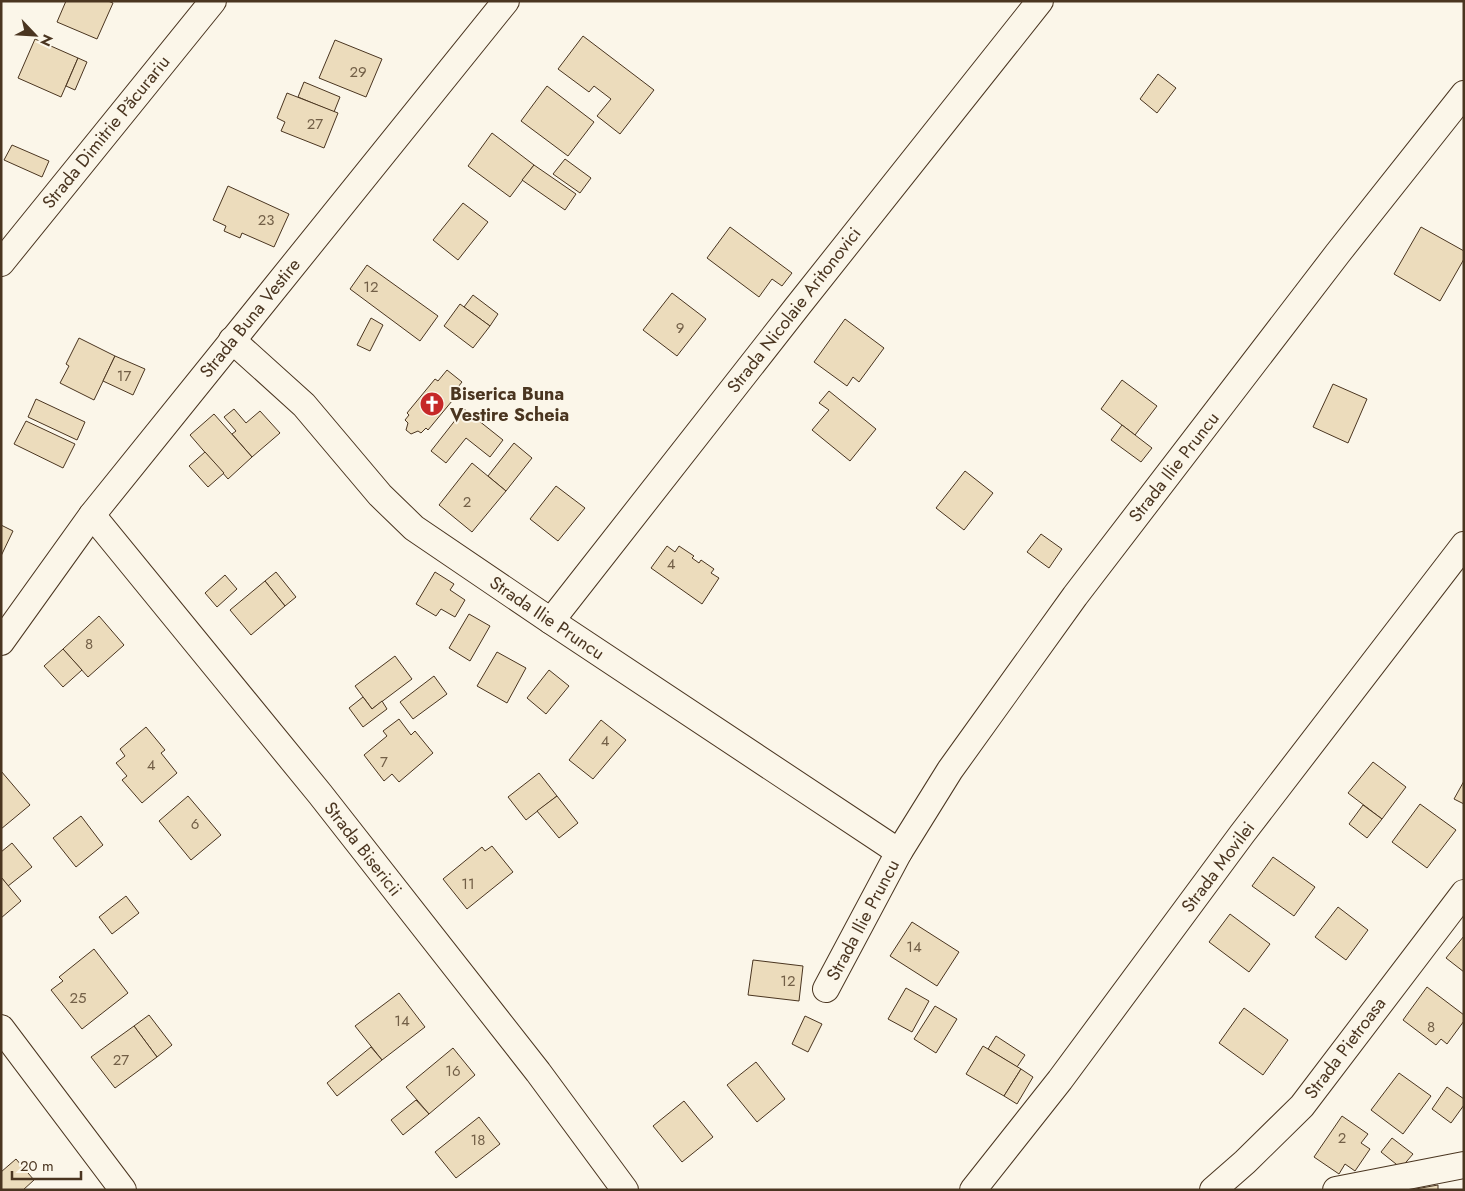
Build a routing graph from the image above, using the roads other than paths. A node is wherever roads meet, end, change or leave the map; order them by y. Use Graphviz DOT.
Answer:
graph roads {
  1 [pos="213,1"];
  2 [pos="506,1"];
  3 [pos="1040,1"];
  4 [pos="1464,94"];
  5 [pos="1,263"];
  6 [pos="232,340"];
  7 [pos="92,515"];
  8 [pos="1464,545"];
  9 [pos="551,621"];
  10 [pos="1,642"];
  11 [pos="899,852"];
  12 [pos="1464,893"];
  13 [pos="826,989"];
  14 [pos="1,1028"];
  15 [pos="1464,1166"];
  16 [pos="124,1190"];
  17 [pos="625,1190"];
  18 [pos="973,1190"];
  19 [pos="1212,1190"];
  20 [pos="1336,1190"];
  1 -- 5 [label="street, Strada Dimitrie Păcurariu"];
  2 -- 6 [label="street, Strada Buna Vestire"];
  3 -- 9 [label="street, Strada Nicolaie Aritonovici"];
  4 -- 11 [label="street, Strada Ilie Pruncu"];
  6 -- 7 [label="street, Strada Buna Vestire"];
  6 -- 9 [label="street, Strada Ilie Pruncu"];
  7 -- 10 [label="street, Strada Buna Vestire"];
  7 -- 17 [label="street, Strada Bisericii"];
  8 -- 18 [label="street, Strada Movilei"];
  9 -- 11 [label="street, Strada Ilie Pruncu"];
  11 -- 13 [label="street, Strada Ilie Pruncu"];
  12 -- 19 [label="street, Strada Pietroasa"];
  14 -- 16 [label="street"];
  15 -- 20 [label="street"];
}
